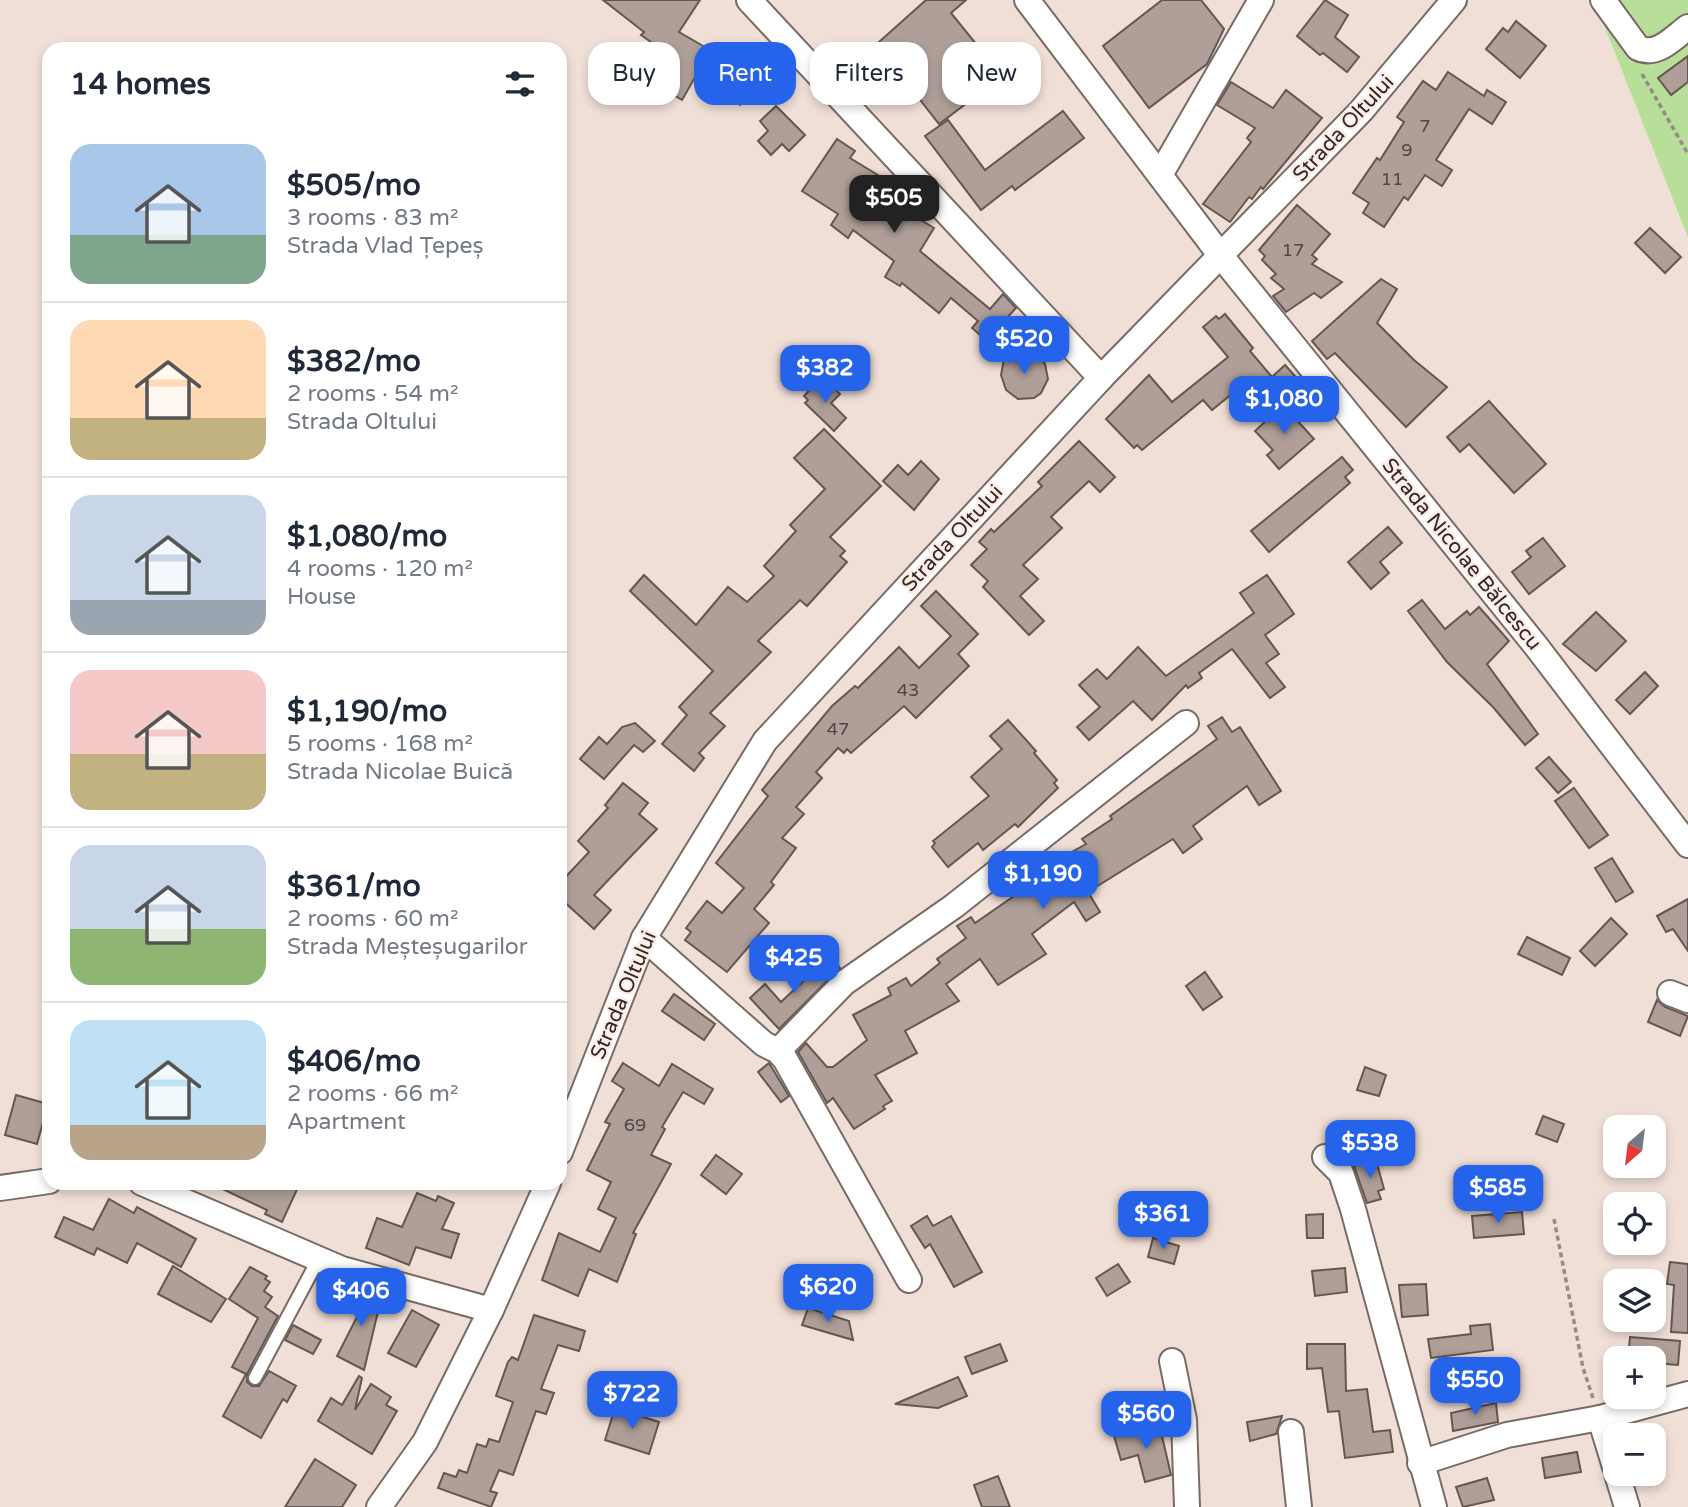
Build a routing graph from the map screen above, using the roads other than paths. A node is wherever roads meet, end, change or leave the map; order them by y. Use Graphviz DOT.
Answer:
graph roads {
  1 [pos="749,0"];
  2 [pos="1027,0"];
  3 [pos="1261,0"];
  4 [pos="1454,0"];
  5 [pos="1603,0"];
  6 [pos="1688,27"];
  7 [pos="1160,175"];
  8 [pos="1221,256"];
  9 [pos="1101,378"];
  10 [pos="1186,723"];
  11 [pos="1688,845"];
  12 [pos="645,939"];
  13 [pos="778,1051"];
  14 [pos="567,1134"];
  15 [pos="1325,1157"];
  16 [pos="42,1182"];
  17 [pos="0,1188"];
  18 [pos="158,1190"];
  19 [pos="545,1190"];
  20 [pos="318,1260"];
  21 [pos="909,1280"];
  22 [pos="491,1310"];
  23 [pos="1172,1360"];
  24 [pos="254,1378"];
  25 [pos="1688,1394"];
  26 [pos="1600,1418"];
  27 [pos="1603,1428"];
  28 [pos="1291,1433"];
  29 [pos="1420,1463"];
  30 [pos="1621,1486"];
  31 [pos="379,1507"];
  32 [pos="1187,1507"];
  33 [pos="1299,1507"];
  34 [pos="1434,1507"];
  35 [pos="1627,1507"];
  1 -- 9 [label="street"];
  2 -- 7 [label="street, Strada Nicolae Bălcescu"];
  3 -- 7 [label="street"];
  4 -- 8 [label="street, Strada Oltului"];
  5 -- 6 [label="street"];
  7 -- 8 [label="street, Strada Nicolae Bălcescu"];
  8 -- 9 [label="street, Strada Oltului"];
  8 -- 11 [label="street, Strada Nicolae Bălcescu"];
  9 -- 12 [label="street, Strada Oltului"];
  10 -- 13 [label="street"];
  12 -- 13 [label="street"];
  12 -- 14 [label="street, Strada Oltului"];
  13 -- 21 [label="street"];
  15 -- 29 [label="street"];
  16 -- 17 [label="street"];
  18 -- 20 [label="street"];
  19 -- 22 [label="street"];
  20 -- 22 [label="street"];
  20 -- 24 [label="lane"];
  22 -- 31 [label="street"];
  23 -- 32 [label="street"];
  25 -- 26 [label="street"];
  26 -- 27 [label="street"];
  26 -- 29 [label="street"];
  28 -- 33 [label="street"];
  29 -- 34 [label="street"];
  30 -- 35 [label="street"];
}
